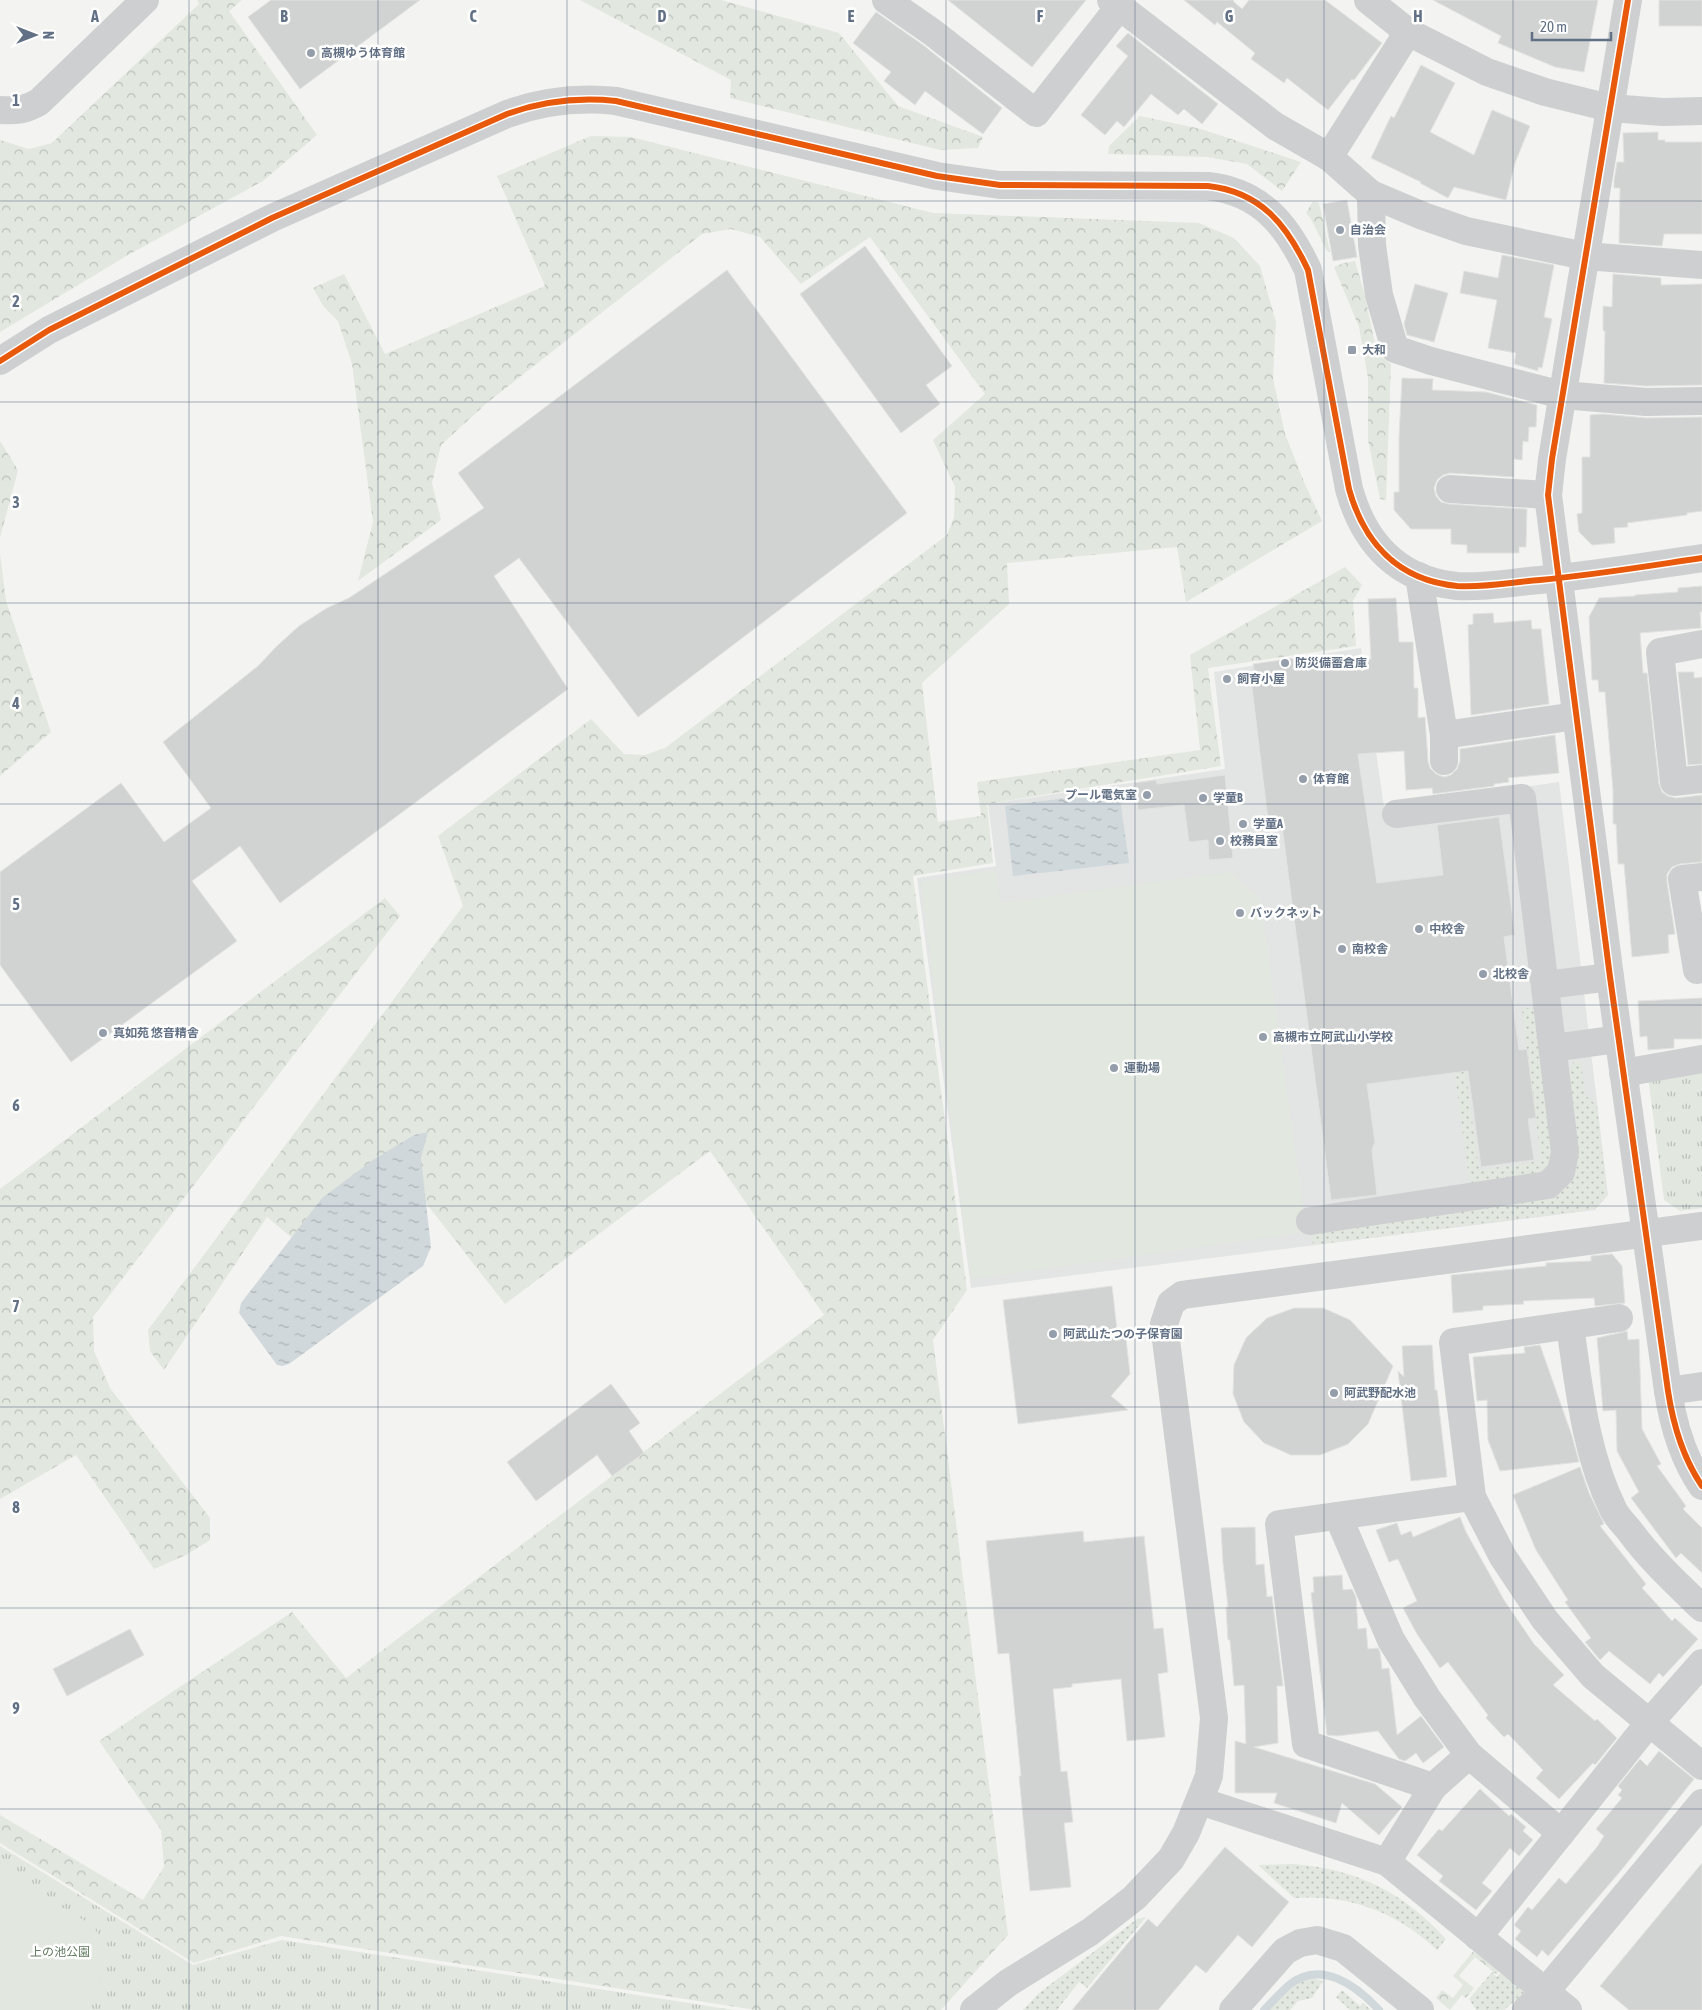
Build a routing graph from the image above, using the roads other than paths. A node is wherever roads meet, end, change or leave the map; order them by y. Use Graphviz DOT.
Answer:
graph roads {
  1 [pos="145,0"];
  2 [pos="886,0"];
  3 [pos="1368,0"];
  4 [pos="1628,0"];
  5 [pos="1115,4"];
  6 [pos="1408,32"];
  7 [pos="1610,108"];
  8 [pos="0,110"];
  9 [pos="1702,111"];
  10 [pos="1329,157"];
  11 [pos="1371,194"];
  12 [pos="1585,256"];
  13 [pos="1702,265"];
  14 [pos="0,361"];
  15 [pos="1562,394"];
  16 [pos="1702,401"];
  17 [pos="1450,488"];
  18 [pos="1548,495"];
  19 [pos="1702,558"];
  20 [pos="1419,576"];
  21 [pos="1558,578"];
  22 [pos="1702,644"];
  23 [pos="1576,716"];
  24 [pos="1702,779"];
  25 [pos="1396,814"];
  26 [pos="1702,877"];
  27 [pos="1697,970"];
  28 [pos="1610,977"];
  29 [pos="1546,985"];
  30 [pos="1618,1039"];
  31 [pos="1553,1048"];
  32 [pos="1702,1060"];
  33 [pos="1623,1073"];
  34 [pos="1310,1221"];
  35 [pos="1702,1226"];
  36 [pos="1646,1235"];
  37 [pos="1619,1318"];
  38 [pos="1570,1326"];
  39 [pos="1702,1386"];
  40 [pos="1668,1391"];
  41 [pos="1702,1486"];
  42 [pos="1472,1497"];
  43 [pos="1338,1516"];
  44 [pos="1702,1608"];
  45 [pos="1702,1663"];
  46 [pos="1649,1722"];
  47 [pos="1469,1755"];
  48 [pos="1702,1766"];
  49 [pos="1433,1787"];
  50 [pos="1200,1801"];
  51 [pos="1702,1803"];
  52 [pos="1561,1833"];
  53 [pos="1387,1862"];
  54 [pos="1478,1937"];
  55 [pos="1536,2001"];
  56 [pos="974,2010"];
  57 [pos="1233,2010"];
  58 [pos="1420,2010"];
  59 [pos="1568,2010"];
  1 -- 8 [label="street"];
  2 -- 5 [label="street"];
  3 -- 6 [label="street"];
  4 -- 7 [label="street"];
  5 -- 10 [label="street"];
  6 -- 7 [label="street"];
  6 -- 10 [label="street"];
  7 -- 9 [label="street"];
  7 -- 12 [label="street"];
  10 -- 11 [label="street"];
  11 -- 12 [label="street"];
  11 -- 15 [label="street"];
  12 -- 13 [label="street"];
  12 -- 15 [label="street"];
  14 -- 20 [label="street"];
  15 -- 16 [label="street"];
  15 -- 18 [label="street"];
  17 -- 18 [label="street"];
  18 -- 21 [label="street"];
  19 -- 21 [label="street"];
  20 -- 21 [label="street"];
  20 -- 23 [label="street"];
  21 -- 23 [label="street"];
  22 -- 24 [label="street"];
  23 -- 28 [label="street"];
  25 -- 29 [label="street"];
  26 -- 27 [label="street"];
  28 -- 29 [label="street"];
  28 -- 30 [label="street"];
  29 -- 31 [label="street"];
  30 -- 31 [label="street"];
  30 -- 33 [label="street"];
  31 -- 34 [label="street"];
  32 -- 33 [label="street"];
  33 -- 36 [label="street"];
  35 -- 36 [label="street"];
  36 -- 40 [label="street"];
  36 -- 50 [label="street"];
  37 -- 38 [label="street"];
  38 -- 42 [label="street"];
  38 -- 44 [label="street"];
  39 -- 40 [label="street"];
  40 -- 41 [label="street"];
  42 -- 43 [label="street"];
  42 -- 46 [label="street"];
  43 -- 47 [label="street"];
  43 -- 49 [label="street"];
  45 -- 46 [label="street"];
  46 -- 48 [label="street"];
  46 -- 52 [label="street"];
  47 -- 49 [label="street"];
  47 -- 52 [label="street"];
  49 -- 53 [label="street"];
  50 -- 53 [label="street"];
  50 -- 56 [label="street"];
  51 -- 55 [label="street"];
  52 -- 54 [label="street"];
  53 -- 54 [label="street"];
  54 -- 55 [label="street"];
  55 -- 59 [label="street"];
  57 -- 58 [label="street"];
}
